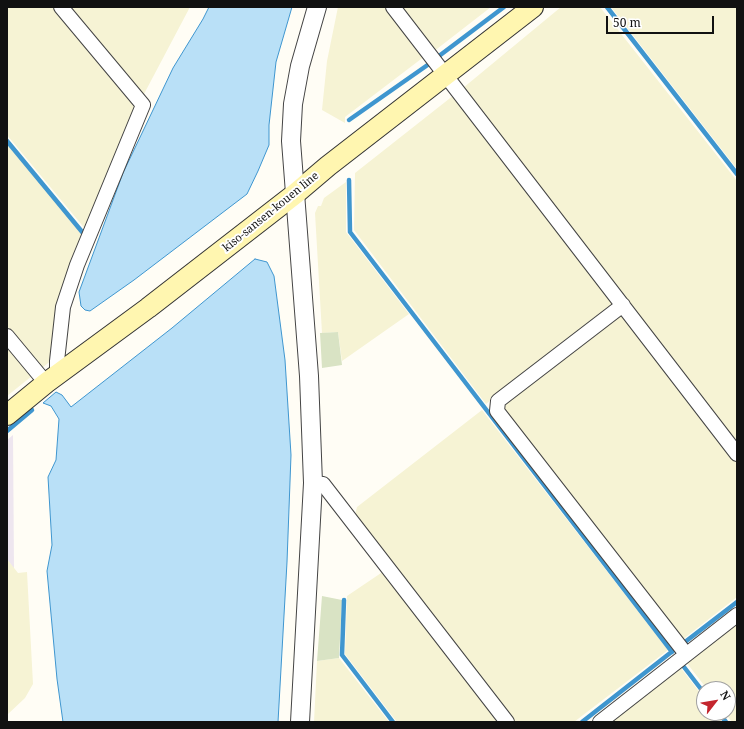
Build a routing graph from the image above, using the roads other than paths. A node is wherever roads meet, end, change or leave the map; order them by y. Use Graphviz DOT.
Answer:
graph roads {
  1 [pos="61,7"];
  2 [pos="317,7"];
  3 [pos="393,7"];
  4 [pos="533,7"];
  5 [pos="445,75"];
  6 [pos="295,194"];
  7 [pos="623,305"];
  8 [pos="7,336"];
  9 [pos="51,379"];
  10 [pos="7,415"];
  11 [pos="737,454"];
  12 [pos="313,483"];
  13 [pos="737,615"];
  14 [pos="686,654"];
  15 [pos="300,722"];
  16 [pos="507,722"];
  17 [pos="600,722"];
  1 -- 9 [label="street"];
  2 -- 6 [label="street"];
  3 -- 5 [label="street"];
  4 -- 5 [label="main road, kiso-sansen-kouen line"];
  5 -- 6 [label="main road, kiso-sansen-kouen line"];
  5 -- 7 [label="street"];
  6 -- 9 [label="main road, kiso-sansen-kouen line"];
  6 -- 12 [label="street"];
  7 -- 11 [label="street"];
  7 -- 14 [label="street"];
  8 -- 9 [label="street"];
  9 -- 10 [label="main road, kiso-sansen-kouen line"];
  12 -- 15 [label="street"];
  12 -- 16 [label="street"];
  13 -- 14 [label="street"];
  14 -- 17 [label="street"];
}
